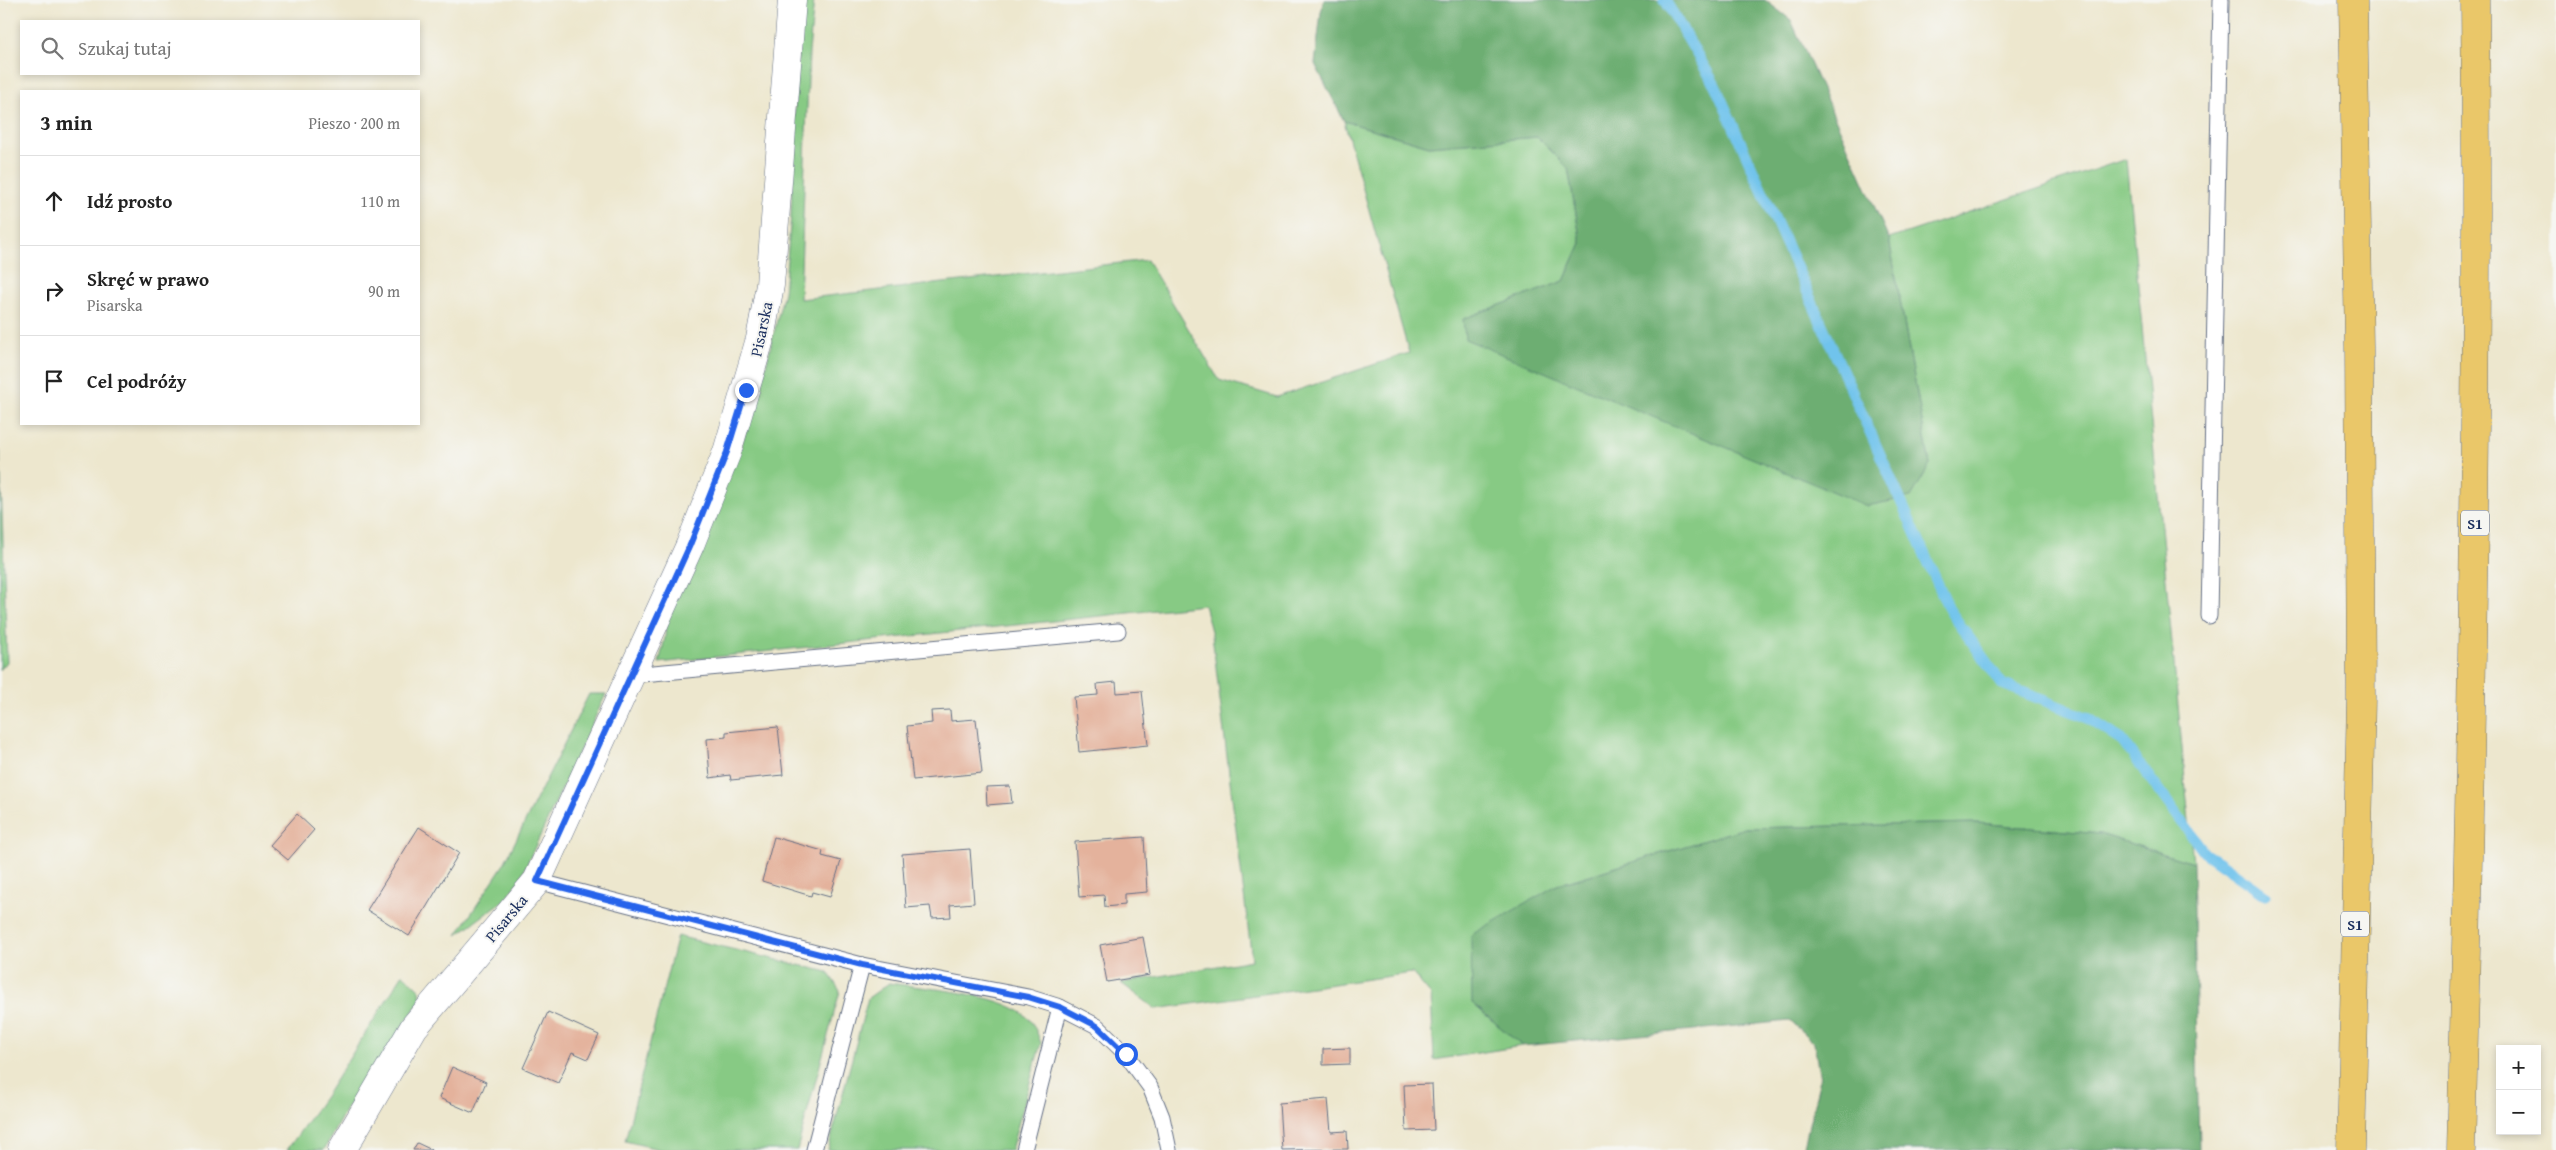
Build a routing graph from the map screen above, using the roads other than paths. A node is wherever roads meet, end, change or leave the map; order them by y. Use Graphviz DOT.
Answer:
graph roads {
  1 [pos="792,0"];
  2 [pos="2221,0"];
  3 [pos="2353,0"];
  4 [pos="2475,0"];
  5 [pos="2209,616"];
  6 [pos="1118,631"];
  7 [pos="631,675"];
  8 [pos="537,881"];
  9 [pos="862,965"];
  10 [pos="1060,1007"];
  11 [pos="342,1150"];
  12 [pos="814,1150"];
  13 [pos="1024,1150"];
  14 [pos="1168,1150"];
  15 [pos="2351,1150"];
  16 [pos="2461,1150"];
  1 -- 7 [label="street, Pisarska"];
  2 -- 5 [label="lane"];
  3 -- 15 [label="highway, S1"];
  4 -- 16 [label="highway, S1"];
  6 -- 7 [label="lane"];
  7 -- 8 [label="street, Pisarska"];
  8 -- 9 [label="lane"];
  8 -- 11 [label="street, Pisarska"];
  9 -- 10 [label="lane"];
  9 -- 12 [label="lane"];
  10 -- 13 [label="lane"];
  10 -- 14 [label="lane"];
}
